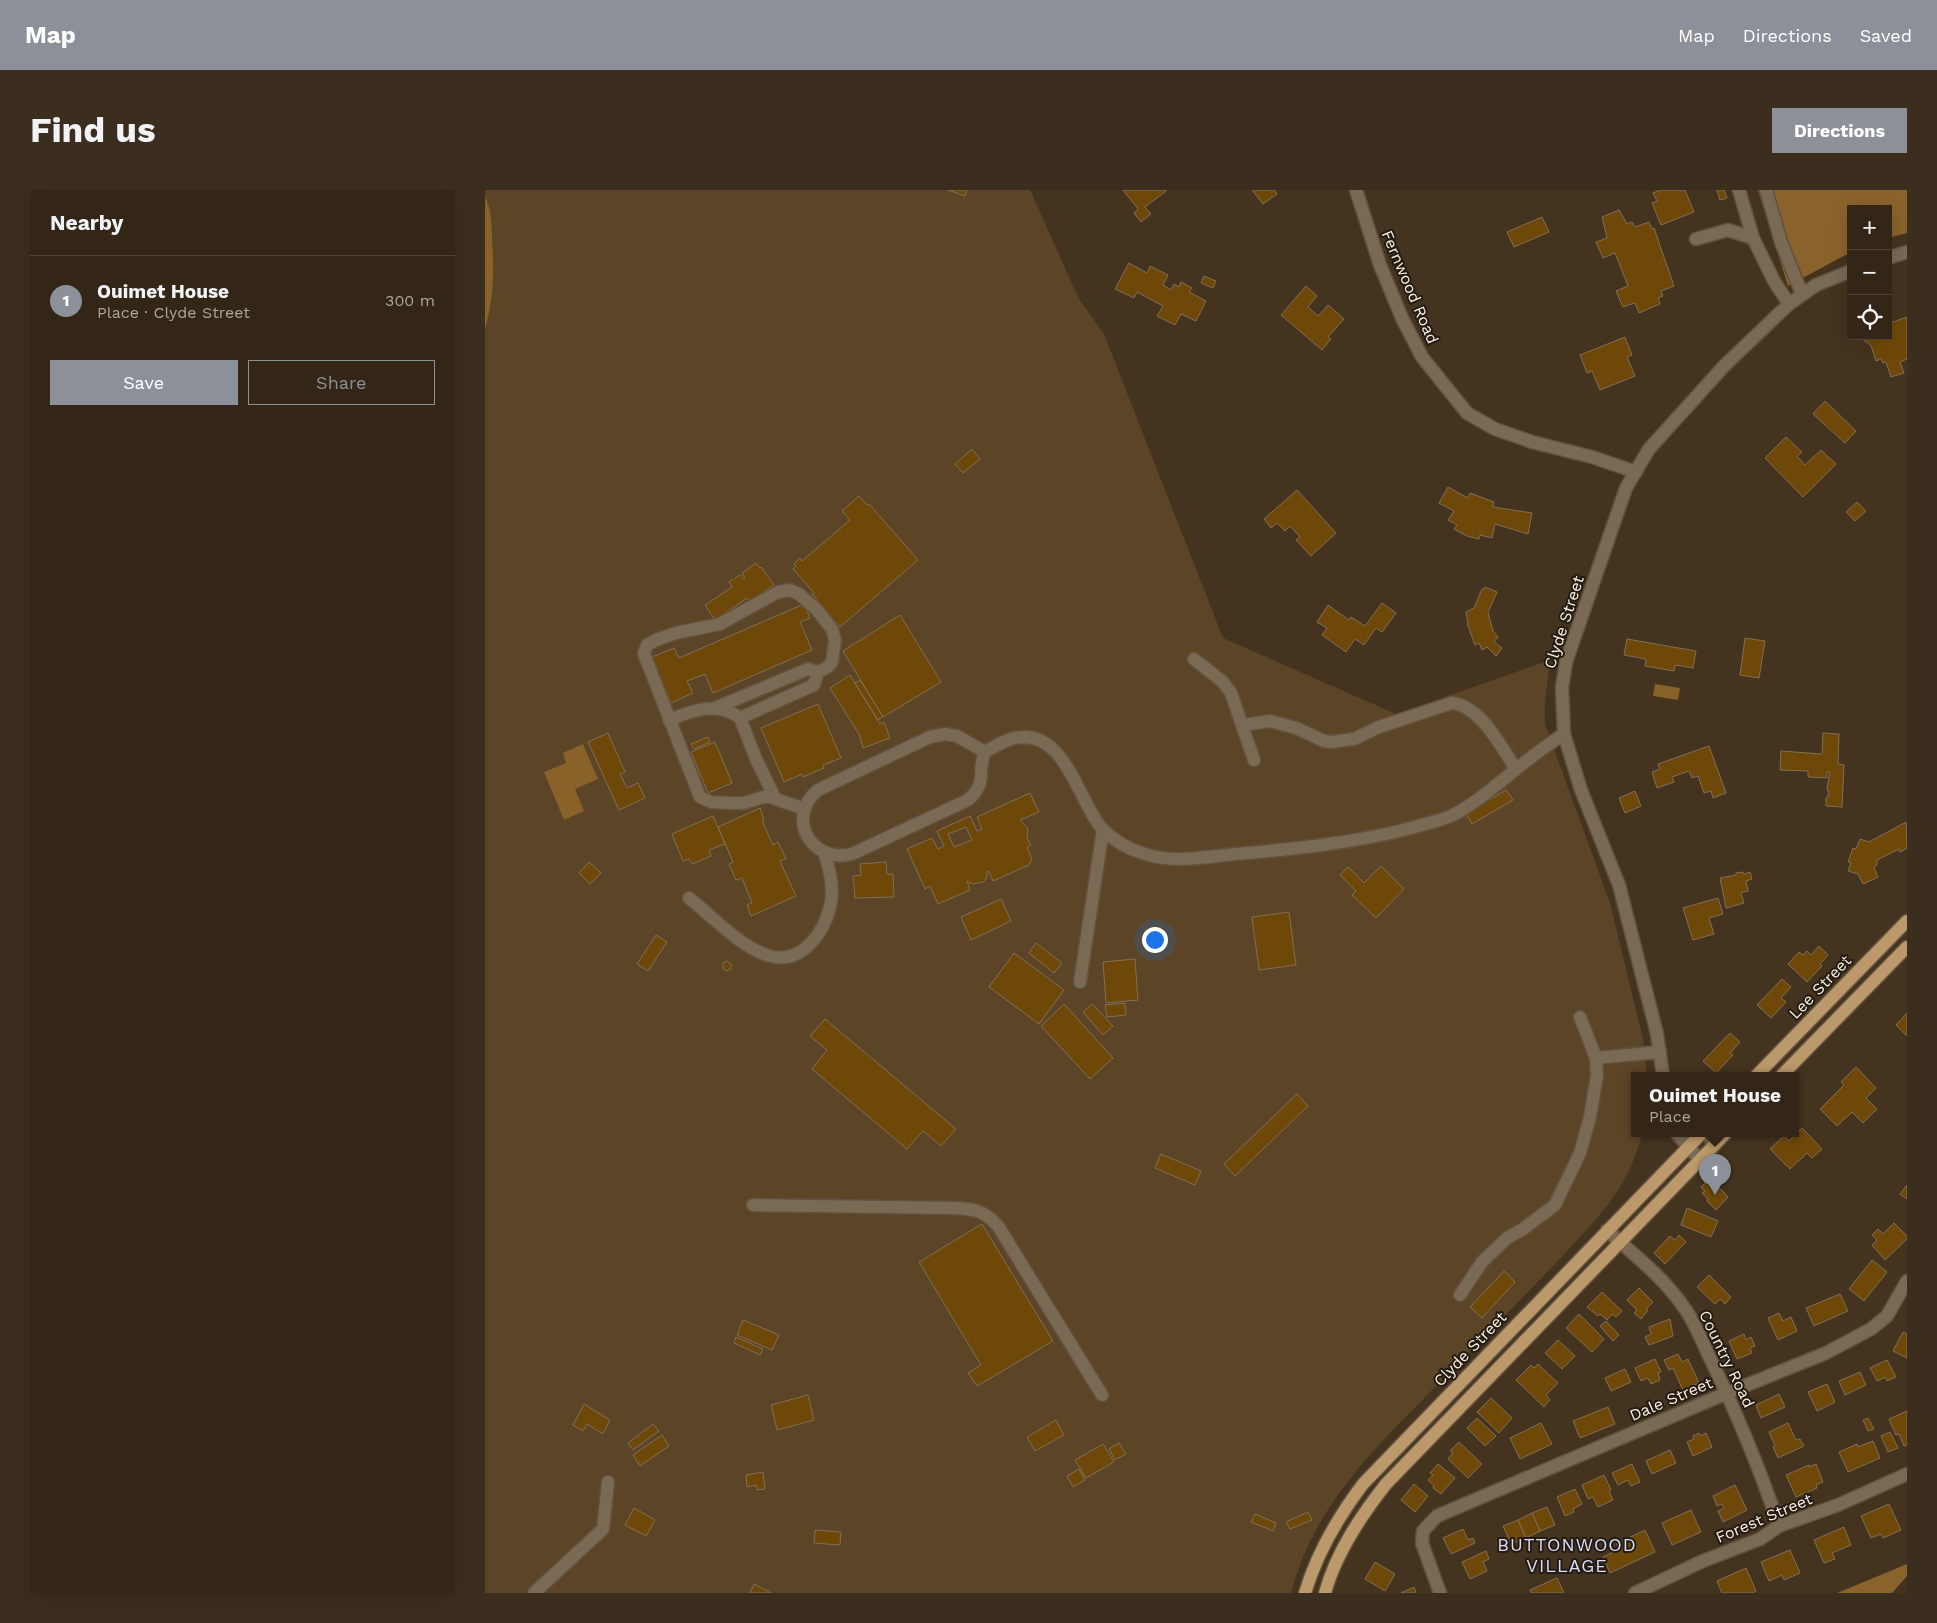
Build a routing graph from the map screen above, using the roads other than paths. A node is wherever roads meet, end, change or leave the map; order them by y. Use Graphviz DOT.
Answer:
graph roads {
  1 [pos="1356,190"];
  2 [pos="1739,190"];
  3 [pos="1766,190"];
  4 [pos="1753,238"];
  5 [pos="1696,239"];
  6 [pos="1907,252"];
  7 [pos="1892,257"];
  8 [pos="1847,273"];
  9 [pos="1802,294"];
  10 [pos="1789,304"];
  11 [pos="1636,472"];
  12 [pos="1194,659"];
  13 [pos="818,672"];
  14 [pos="715,708"];
  15 [pos="740,718"];
  16 [pos="669,720"];
  17 [pos="1243,725"];
  18 [pos="1564,734"];
  19 [pos="985,752"];
  20 [pos="1253,760"];
  21 [pos="1516,770"];
  22 [pos="775,798"];
  23 [pos="805,809"];
  24 [pos="1103,830"];
  25 [pos="824,852"];
  26 [pos="689,898"];
  27 [pos="1907,921"];
  28 [pos="1907,947"];
  29 [pos="1080,982"];
  30 [pos="1580,1018"];
  31 [pos="1660,1052"];
  32 [pos="1596,1058"];
  33 [pos="1663,1072"];
  34 [pos="1760,1072"];
  35 [pos="1785,1072"];
  36 [pos="1679,1137"];
  37 [pos="1698,1137"];
  38 [pos="1709,1137"];
  39 [pos="1722,1137"];
  40 [pos="1715,1144"];
  41 [pos="1688,1148"];
  42 [pos="1699,1160"];
  43 [pos="753,1205"];
  44 [pos="1607,1230"];
  45 [pos="1620,1242"];
  46 [pos="1907,1281"];
  47 [pos="1459,1295"];
  48 [pos="1727,1393"];
  49 [pos="1102,1395"];
  50 [pos="1907,1474"];
  51 [pos="608,1482"];
  52 [pos="1779,1526"];
  53 [pos="534,1593"];
  54 [pos="1305,1593"];
  55 [pos="1325,1593"];
  56 [pos="1440,1593"];
  57 [pos="1635,1593"];
  1 -- 11 [label="street, Fernwood Road"];
  2 -- 4 [label="street"];
  3 -- 9 [label="street"];
  4 -- 5 [label="street"];
  4 -- 10 [label="street"];
  6 -- 7 [label="street"];
  8 -- 9 [label="street, Clyde Street"];
  9 -- 10 [label="street, Clyde Street"];
  10 -- 11 [label="street, Clyde Street"];
  11 -- 18 [label="street, Clyde Street"];
  12 -- 17 [label="street"];
  13 -- 14 [label="street"];
  13 -- 15 [label="street"];
  13 -- 16 [label="street"];
  14 -- 15 [label="street"];
  14 -- 16 [label="street"];
  15 -- 22 [label="street"];
  16 -- 22 [label="street"];
  17 -- 20 [label="street"];
  17 -- 21 [label="street"];
  18 -- 21 [label="street"];
  18 -- 31 [label="street, Clyde Street"];
  19 -- 23 [label="street"];
  19 -- 24 [label="street"];
  19 -- 25 [label="street"];
  21 -- 24 [label="street"];
  22 -- 23 [label="street"];
  23 -- 25 [label="street"];
  24 -- 29 [label="street"];
  25 -- 26 [label="street"];
  27 -- 34 [label="main road, Lee Street"];
  28 -- 35 [label="main road"];
  30 -- 32 [label="street"];
  31 -- 32 [label="street"];
  31 -- 33 [label="street, Clyde Street"];
  32 -- 47 [label="street"];
  36 -- 41 [label="street"];
  37 -- 41 [label="main road, Clyde Street"];
  38 -- 40 [label="street"];
  39 -- 40 [label="main road"];
  40 -- 42 [label="main road, Clyde Street"];
  41 -- 42 [label="street"];
  41 -- 44 [label="main road, Clyde Street"];
  42 -- 45 [label="main road, Clyde Street"];
  43 -- 49 [label="street"];
  44 -- 45 [label="street, Country Road"];
  44 -- 54 [label="main road, Clyde Street"];
  45 -- 48 [label="street, Country Road"];
  45 -- 55 [label="main road, Clyde Street"];
  46 -- 48 [label="street, Dale Street"];
  48 -- 52 [label="street, Country Road"];
  48 -- 56 [label="street, Dale Street"];
  50 -- 52 [label="street, Forest Street"];
  51 -- 53 [label="street"];
  52 -- 57 [label="street, Forest Street"];
}
